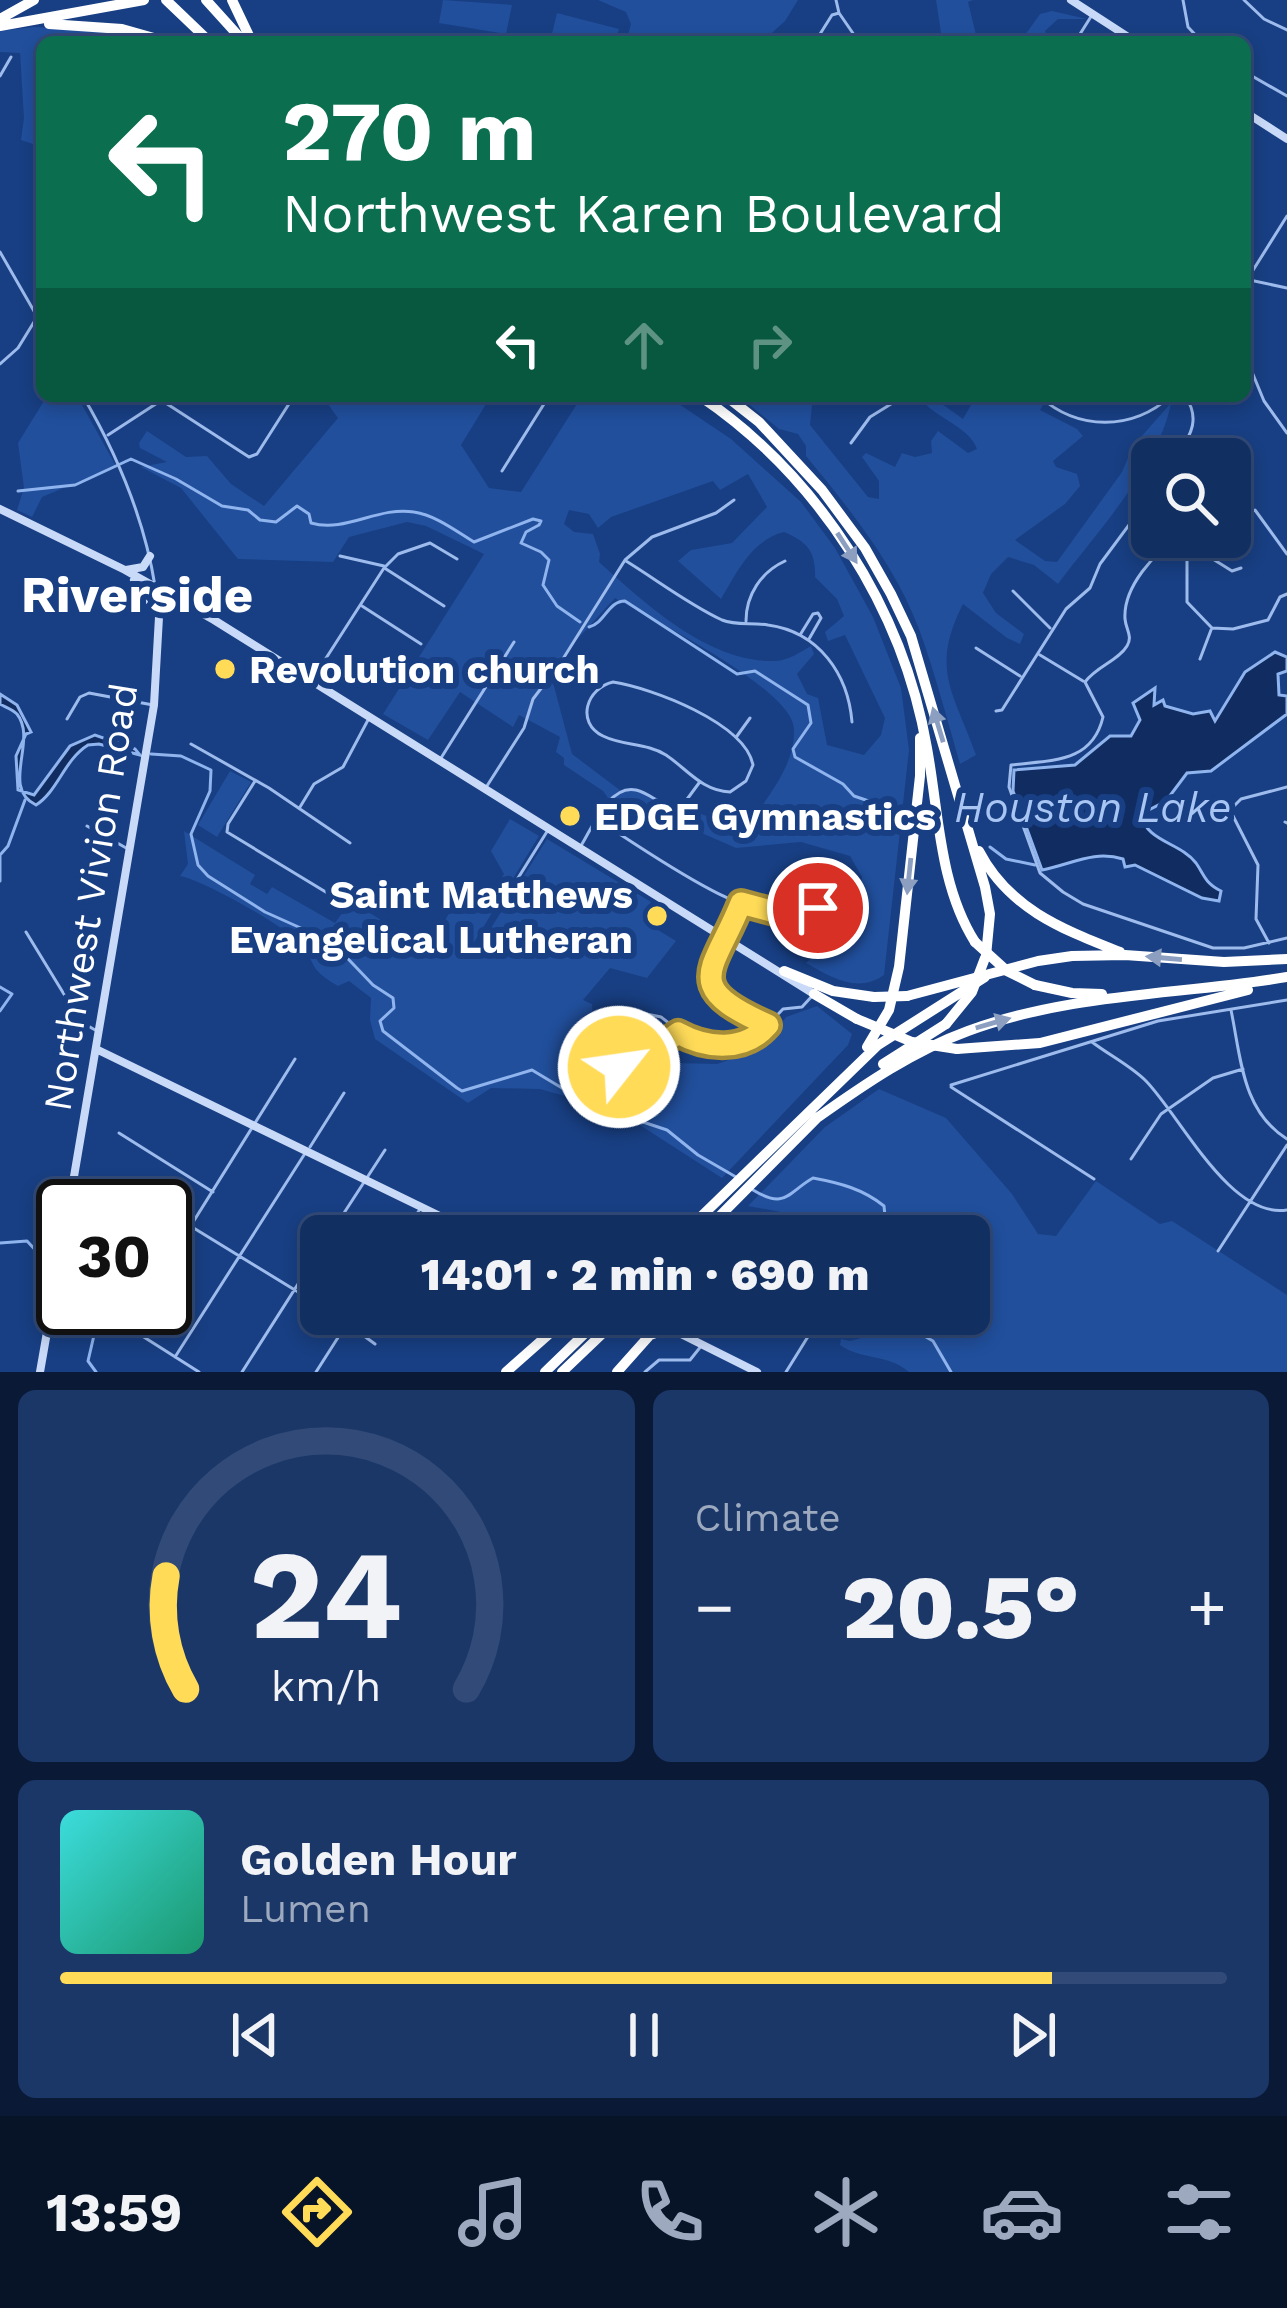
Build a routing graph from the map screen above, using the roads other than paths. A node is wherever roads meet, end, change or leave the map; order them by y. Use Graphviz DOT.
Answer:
graph roads {
  1 [pos="34,0"];
  2 [pos="144,0"];
  3 [pos="206,0"];
  4 [pos="232,0"];
  5 [pos="836,0"];
  6 [pos="1071,0"];
  7 [pos="1245,0"];
  8 [pos="167,2"];
  9 [pos="1183,3"];
  10 [pos="839,14"];
  11 [pos="1093,14"];
  12 [pos="0,23"];
  13 [pos="28,23"];
  14 [pos="1287,30"];
  15 [pos="147,36"];
  16 [pos="204,36"];
  17 [pos="242,36"];
  18 [pos="246,36"];
  19 [pos="819,36"];
  20 [pos="855,36"];
  21 [pos="1079,36"];
  22 [pos="1127,36"];
  23 [pos="1196,36"];
  24 [pos="11,57"];
  25 [pos="1251,74"];
  26 [pos="0,76"];
  27 [pos="1287,95"];
  28 [pos="1251,116"];
  29 [pos="1287,139"];
  30 [pos="1287,216"];
  31 [pos="0,252"];
  32 [pos="1251,272"];
  33 [pos="1251,281"];
  34 [pos="1287,288"];
  35 [pos="36,314"];
  36 [pos="36,318"];
  37 [pos="0,364"];
  38 [pos="1251,370"];
  39 [pos="87,402"];
  40 [pos="158,402"];
  41 [pos="164,402"];
  42 [pos="289,402"];
  43 [pos="545,402"];
  44 [pos="708,402"];
  45 [pos="733,402"];
  46 [pos="894,402"];
  47 [pos="1048,402"];
  48 [pos="1163,402"];
  49 [pos="1188,402"];
  50 [pos="1287,433"];
  51 [pos="107,436"];
  52 [pos="1187,438"];
  53 [pos="851,442"];
  54 [pos="502,470"];
  55 [pos="734,500"];
  56 [pos="0,509"];
  57 [pos="1251,512"];
  58 [pos="1131,522"];
  59 [pos="1287,554"];
  60 [pos="150,556"];
  61 [pos="340,556"];
  62 [pos="1156,558"];
  63 [pos="1187,558"];
  64 [pos="1212,558"];
  65 [pos="457,560"];
  66 [pos="625,560"];
  67 [pos="784,561"];
  68 [pos="385,567"];
  69 [pos="1241,568"];
  70 [pos="124,570"];
  71 [pos="155,587"];
  72 [pos="1013,591"];
  73 [pos="1287,594"];
  74 [pos="182,602"];
  75 [pos="360,605"];
  76 [pos="444,606"];
  77 [pos="159,616"];
  78 [pos="746,624"];
  79 [pos="1211,628"];
  80 [pos="1052,631"];
  81 [pos="800,635"];
  82 [pos="808,640"];
  83 [pos="514,642"];
  84 [pos="421,644"];
  85 [pos="976,648"];
  86 [pos="1037,654"];
  87 [pos="1200,659"];
  88 [pos="560,662"];
  89 [pos="1023,677"];
  90 [pos="311,681"];
  91 [pos="1084,682"];
  92 [pos="597,688"];
  93 [pos="154,705"];
  94 [pos="996,711"];
  95 [pos="919,717"];
  96 [pos="67,718"];
  97 [pos="368,718"];
  98 [pos="750,718"];
  99 [pos="853,722"];
  100 [pos="736,737"];
  101 [pos="190,744"];
  102 [pos="440,760"];
  103 [pos="256,781"];
  104 [pos="700,782"];
  105 [pos="1287,787"];
  106 [pos="484,790"];
  107 [pos="300,807"];
  108 [pos="1197,812"];
  109 [pos="1230,815"];
  110 [pos="597,820"];
  111 [pos="87,826"];
  112 [pos="548,830"];
  113 [pos="972,837"];
  114 [pos="350,843"];
  115 [pos="130,850"];
  116 [pos="578,850"];
  117 [pos="831,886"];
  118 [pos="334,898"];
  119 [pos="505,899"];
  120 [pos="741,903"];
  121 [pos="26,932"];
  122 [pos="1287,938"];
  123 [pos="724,939"];
  124 [pos="1270,943"];
  125 [pos="1125,955"];
  126 [pos="753,956"];
  127 [pos="1287,959"];
  128 [pos="784,971"];
  129 [pos="985,977"];
  130 [pos="1286,978"];
  131 [pos="814,994"];
  132 [pos="1156,994"];
  133 [pos="1287,1000"];
  134 [pos="1230,1009"];
  135 [pos="639,1014"];
  136 [pos="768,1025"];
  137 [pos="99,1031"];
  138 [pos="678,1033"];
  139 [pos="1090,1041"];
  140 [pos="96,1049"];
  141 [pos="604,1055"];
  142 [pos="613,1056"];
  143 [pos="295,1060"];
  144 [pos="621,1067"];
  145 [pos="1243,1069"];
  146 [pos="843,1074"];
  147 [pos="344,1093"];
  148 [pos="1168,1109"];
  149 [pos="817,1118"];
  150 [pos="254,1125"];
  151 [pos="119,1133"];
  152 [pos="1287,1142"];
  153 [pos="385,1150"];
  154 [pos="307,1151"];
  155 [pos="1131,1159"];
  156 [pos="757,1168"];
  157 [pos="74,1179"];
  158 [pos="364,1179"];
  159 [pos="1094,1179"];
  160 [pos="213,1192"];
  161 [pos="730,1195"];
  162 [pos="1250,1201"];
  163 [pos="421,1208"];
  164 [pos="1287,1210"];
  165 [pos="342,1215"];
  166 [pos="416,1215"];
  167 [pos="436,1215"];
  168 [pos="706,1215"];
  169 [pos="715,1215"];
  170 [pos="192,1223"];
  171 [pos="192,1227"];
  172 [pos="1218,1250"];
  173 [pos="240,1256"];
  174 [pos="300,1280"];
  175 [pos="295,1288"];
  176 [pos="300,1291"];
  177 [pos="48,1335"];
  178 [pos="140,1335"];
  179 [pos="339,1335"];
  180 [pos="364,1335"];
  181 [pos="548,1335"];
  182 [pos="591,1335"];
  183 [pos="597,1335"];
  184 [pos="649,1335"];
  185 [pos="683,1335"];
  186 [pos="809,1335"];
  187 [pos="375,1344"];
  188 [pos="702,1345"];
  189 [pos="175,1357"];
  190 [pos="40,1372"];
  191 [pos="199,1372"];
  192 [pos="242,1372"];
  193 [pos="316,1372"];
  194 [pos="506,1372"];
  195 [pos="545,1372"];
  196 [pos="562,1372"];
  197 [pos="617,1372"];
  198 [pos="644,1372"];
  199 [pos="757,1372"];
  200 [pos="786,1372"];
  1 -- 12 [label="highway"];
  2 -- 13 [label="highway"];
  3 -- 17 [label="highway"];
  4 -- 18 [label="highway"];
  5 -- 10 [label="street"];
  6 -- 11 [label="main road"];
  7 -- 14 [label="street"];
  8 -- 16 [label="highway"];
  9 -- 23 [label="street"];
  10 -- 19 [label="street"];
  10 -- 20 [label="street"];
  11 -- 21 [label="street"];
  11 -- 22 [label="main road"];
  12 -- 13 [label="highway"];
  13 -- 15 [label="highway"];
  24 -- 26 [label="street"];
  25 -- 27 [label="street"];
  28 -- 29 [label="main road"];
  30 -- 32 [label="street"];
  31 -- 35 [label="street"];
  33 -- 34 [label="street"];
  36 -- 37 [label="street"];
  38 -- 50 [label="street"];
  39 -- 51 [label="street, Northwest Vivion Road"];
  40 -- 51 [label="street"];
  41 -- 42 [label="street"];
  43 -- 54 [label="street"];
  44 -- 95 [label="highway, one-way"];
  113 -- 45 [label="highway, one-way"];
  46 -- 53 [label="street"];
  47 -- 48 [label="street"];
  49 -- 52 [label="street"];
  51 -- 60 [label="street, Northwest Vivion Road"];
  55 -- 66 [label="street"];
  56 -- 70 [label="main road"];
  57 -- 59 [label="street"];
  58 -- 80 [label="street"];
  60 -- 70 [label="main road"];
  60 -- 71 [label="street, Northwest Vivion Road"];
  61 -- 68 [label="street"];
  62 -- 91 [label="street"];
  63 -- 79 [label="street"];
  64 -- 69 [label="street"];
  65 -- 68 [label="street"];
  66 -- 78 [label="street"];
  66 -- 88 [label="street"];
  67 -- 78 [label="street"];
  68 -- 75 [label="street"];
  68 -- 76 [label="street"];
  70 -- 71 [label="main road"];
  70 -- 77 [label="main road"];
  71 -- 74 [label="main road"];
  71 -- 77 [label="main road, Northwest Vivion Road"];
  72 -- 80 [label="street"];
  73 -- 79 [label="street"];
  74 -- 77 [label="main road"];
  74 -- 90 [label="main road"];
  75 -- 84 [label="street"];
  75 -- 90 [label="street"];
  77 -- 93 [label="main road, Northwest Vivion Road"];
  78 -- 81 [label="street"];
  79 -- 87 [label="street"];
  80 -- 86 [label="street"];
  81 -- 82 [label="street"];
  81 -- 82 [label="street"];
  82 -- 99 [label="street"];
  83 -- 102 [label="street"];
  85 -- 89 [label="street"];
  86 -- 89 [label="street"];
  86 -- 91 [label="street"];
  88 -- 92 [label="street"];
  88 -- 106 [label="street"];
  89 -- 94 [label="street"];
  90 -- 97 [label="main road"];
  91 -- 124 [label="street"];
  92 -- 100 [label="street"];
  92 -- 104 [label="street"];
  93 -- 96 [label="street"];
  93 -- 115 [label="main road, Northwest Vivion Road"];
  95 -- 132 [label="highway, bridge"];
  95 -- 146 [label="highway, one-way"];
  97 -- 102 [label="main road"];
  97 -- 107 [label="street"];
  98 -- 100 [label="street"];
  100 -- 104 [label="street"];
  101 -- 103 [label="street"];
  102 -- 106 [label="main road"];
  103 -- 107 [label="street"];
  103 -- 118 [label="street"];
  104 -- 110 [label="street"];
  105 -- 109 [label="street"];
  106 -- 112 [label="main road"];
  107 -- 114 [label="street"];
  108 -- 109 [label="street"];
  109 -- 124 [label="street"];
  110 -- 116 [label="street"];
  110 -- 120 [label="street"];
  111 -- 115 [label="street"];
  112 -- 116 [label="main road"];
  112 -- 119 [label="street"];
  113 -- 125 [label="highway"];
  113 -- 149 [label="highway, bridge"];
  115 -- 137 [label="main road, Northwest Vivion Road"];
  116 -- 123 [label="main road"];
  117 -- 120 [label="street"];
  120 -- 123 [label="street"];
  121 -- 137 [label="street"];
  122 -- 124 [label="street"];
  123 -- 126 [label="main road"];
  123 -- 136 [label="street"];
  127 -- 125 [label="highway, one-way"];
  125 -- 129 [label="highway"];
  126 -- 128 [label="main road"];
  126 -- 131 [label="main road"];
  128 -- 129 [label="highway, bridge"];
  129 -- 146 [label="highway"];
  130 -- 131 [label="highway, bridge"];
  130 -- 132 [label="highway"];
  131 -- 136 [label="street"];
  149 -- 132 [label="highway, one-way"];
  133 -- 134 [label="street"];
  134 -- 139 [label="street"];
  134 -- 145 [label="street"];
  135 -- 138 [label="street"];
  136 -- 138 [label="street"];
  137 -- 140 [label="main road, Northwest Vivion Road"];
  138 -- 142 [label="street"];
  139 -- 148 [label="street"];
  139 -- 159 [label="street"];
  140 -- 150 [label="main road"];
  140 -- 157 [label="main road, Northwest Vivion Road"];
  141 -- 142 [label="street"];
  142 -- 144 [label="street"];
  143 -- 150 [label="street"];
  145 -- 148 [label="street"];
  145 -- 152 [label="street"];
  146 -- 156 [label="highway"];
  147 -- 154 [label="street"];
  148 -- 155 [label="street"];
  148 -- 162 [label="street"];
  149 -- 156 [label="highway"];
  150 -- 154 [label="main road"];
  150 -- 160 [label="street"];
  151 -- 160 [label="street"];
  152 -- 162 [label="street"];
  153 -- 158 [label="street"];
  154 -- 158 [label="main road"];
  154 -- 173 [label="street"];
  156 -- 161 [label="highway"];
  158 -- 163 [label="main road"];
  158 -- 165 [label="street"];
  160 -- 170 [label="street"];
  161 -- 168 [label="highway"];
  161 -- 169 [label="highway"];
  162 -- 164 [label="street"];
  162 -- 172 [label="street"];
  163 -- 166 [label="street"];
  163 -- 167 [label="main road"];
  171 -- 173 [label="street"];
  173 -- 175 [label="street"];
  173 -- 189 [label="street"];
  174 -- 175 [label="street"];
  175 -- 176 [label="street"];
  175 -- 192 [label="street"];
  177 -- 190 [label="main road"];
  178 -- 189 [label="street"];
  179 -- 193 [label="street"];
  180 -- 187 [label="street"];
  181 -- 194 [label="highway"];
  182 -- 195 [label="highway"];
  183 -- 196 [label="highway"];
  184 -- 197 [label="highway"];
  185 -- 188 [label="main road"];
  186 -- 200 [label="street"];
  188 -- 198 [label="street"];
  188 -- 199 [label="main road"];
  189 -- 191 [label="street"];
}
